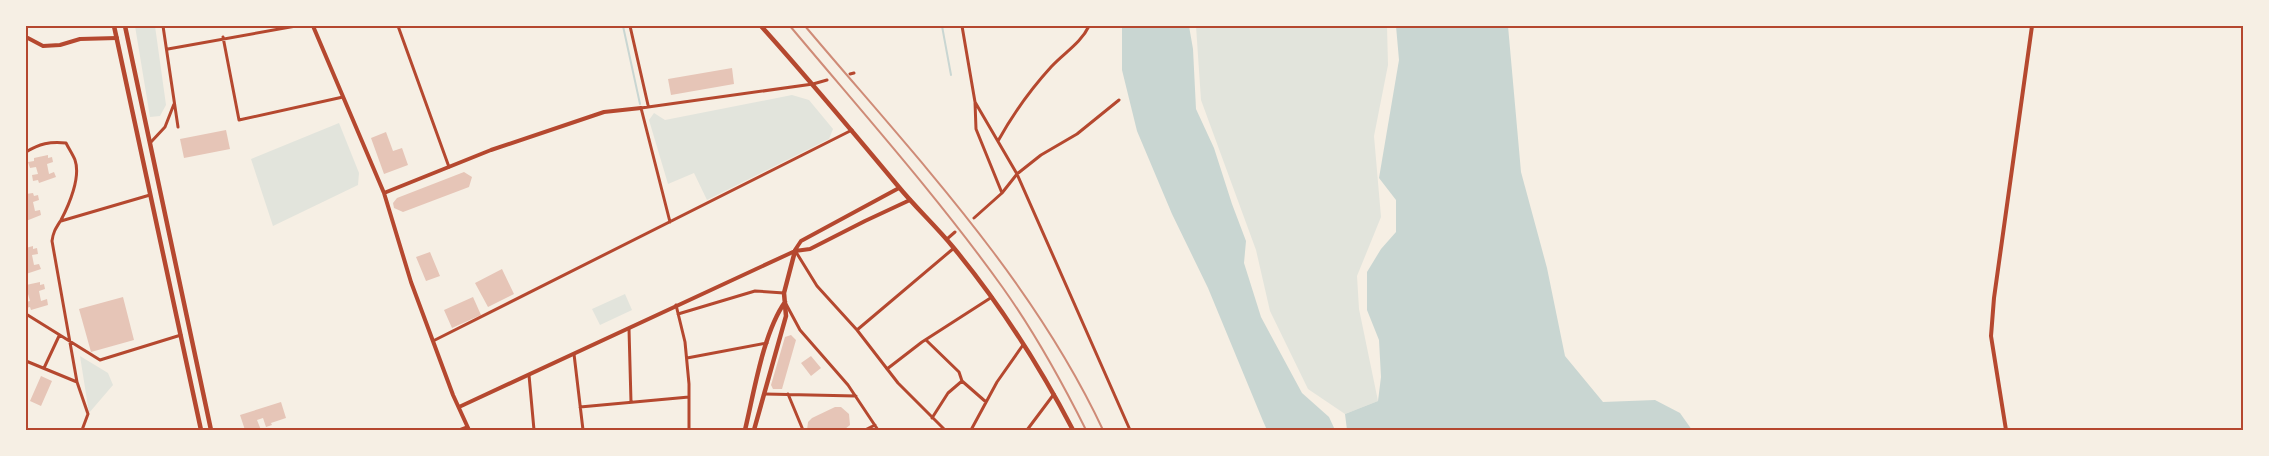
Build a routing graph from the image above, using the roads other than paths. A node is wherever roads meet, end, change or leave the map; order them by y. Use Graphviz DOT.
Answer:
graph roads {
  1 [pos="114,26"];
  2 [pos="125,26"];
  3 [pos="163,26"];
  4 [pos="296,26"];
  5 [pos="313,26"];
  6 [pos="398,26"];
  7 [pos="630,26"];
  8 [pos="761,26"];
  9 [pos="962,26"];
  10 [pos="1089,26"];
  11 [pos="2032,26"];
  12 [pos="223,37"];
  13 [pos="26,38"];
  14 [pos="117,38"];
  15 [pos="168,49"];
  16 [pos="827,80"];
  17 [pos="813,84"];
  18 [pos="344,97"];
  19 [pos="1119,100"];
  20 [pos="175,101"];
  21 [pos="975,102"];
  22 [pos="648,105"];
  23 [pos="641,108"];
  24 [pos="178,127"];
  25 [pos="852,130"];
  26 [pos="998,141"];
  27 [pos="151,142"];
  28 [pos="26,152"];
  29 [pos="449,167"];
  30 [pos="1017,174"];
  31 [pos="899,188"];
  32 [pos="384,193"];
  33 [pos="1002,193"];
  34 [pos="150,195"];
  35 [pos="910,200"];
  36 [pos="974,218"];
  37 [pos="61,220"];
  38 [pos="670,222"];
  39 [pos="955,232"];
  40 [pos="947,239"];
  41 [pos="954,248"];
  42 [pos="795,251"];
  43 [pos="784,293"];
  44 [pos="992,297"];
  45 [pos="785,302"];
  46 [pos="676,305"];
  47 [pos="26,314"];
  48 [pos="678,314"];
  49 [pos="629,328"];
  50 [pos="857,330"];
  51 [pos="181,335"];
  52 [pos="58,336"];
  53 [pos="926,340"];
  54 [pos="433,341"];
  55 [pos="70,343"];
  56 [pos="767,343"];
  57 [pos="1024,344"];
  58 [pos="574,354"];
  59 [pos="687,358"];
  60 [pos="26,361"];
  61 [pos="44,368"];
  62 [pos="887,369"];
  63 [pos="529,375"];
  64 [pos="962,381"];
  65 [pos="77,382"];
  66 [pos="764,393"];
  67 [pos="788,394"];
  68 [pos="1054,394"];
  69 [pos="856,396"];
  70 [pos="689,397"];
  71 [pos="631,402"];
  72 [pos="986,402"];
  73 [pos="459,407"];
  74 [pos="580,407"];
  75 [pos="932,418"];
  76 [pos="875,425"];
  77 [pos="468,429"];
  78 [pos="82,430"];
  79 [pos="201,430"];
  80 [pos="211,430"];
  81 [pos="459,430"];
  82 [pos="534,430"];
  83 [pos="584,430"];
  84 [pos="688,430"];
  85 [pos="745,430"];
  86 [pos="754,430"];
  87 [pos="803,430"];
  88 [pos="866,430"];
  89 [pos="878,430"];
  90 [pos="945,430"];
  91 [pos="971,430"];
  92 [pos="1027,430"];
  93 [pos="1073,430"];
  94 [pos="1130,430"];
  95 [pos="2007,430"];
  1 -- 14 [label="main road"];
  2 -- 27 [label="main road"];
  3 -- 15 [label="street"];
  4 -- 12 [label="street"];
  5 -- 18 [label="street"];
  6 -- 29 [label="street"];
  7 -- 22 [label="street"];
  8 -- 17 [label="main road"];
  9 -- 21 [label="street"];
  10 -- 26 [label="street"];
  11 -- 95 [label="street"];
  12 -- 15 [label="street"];
  12 -- 18 [label="street"];
  13 -- 14 [label="street"];
  14 -- 34 [label="main road"];
  15 -- 20 [label="street"];
  16 -- 17 [label="street"];
  17 -- 22 [label="street"];
  17 -- 25 [label="main road"];
  18 -- 32 [label="street"];
  19 -- 30 [label="street"];
  20 -- 24 [label="street"];
  20 -- 27 [label="street"];
  21 -- 26 [label="street"];
  21 -- 33 [label="street"];
  22 -- 23 [label="street"];
  23 -- 29 [label="street"];
  23 -- 38 [label="street"];
  25 -- 31 [label="main road"];
  25 -- 38 [label="street"];
  26 -- 30 [label="street"];
  27 -- 80 [label="main road"];
  28 -- 37 [label="street"];
  29 -- 32 [label="street"];
  30 -- 33 [label="street"];
  30 -- 94 [label="street"];
  31 -- 35 [label="main road"];
  31 -- 42 [label="street"];
  32 -- 54 [label="street"];
  33 -- 36 [label="street"];
  34 -- 37 [label="street"];
  34 -- 51 [label="main road"];
  35 -- 40 [label="main road"];
  35 -- 42 [label="street"];
  37 -- 55 [label="street"];
  38 -- 54 [label="street"];
  39 -- 40 [label="street"];
  40 -- 41 [label="main road"];
  41 -- 44 [label="main road"];
  41 -- 50 [label="street"];
  42 -- 43 [label="main road"];
  42 -- 46 [label="street"];
  42 -- 50 [label="street"];
  43 -- 45 [label="main road"];
  43 -- 48 [label="street"];
  44 -- 53 [label="street"];
  44 -- 57 [label="main road"];
  45 -- 56 [label="main road"];
  45 -- 66 [label="main road"];
  45 -- 69 [label="street"];
  46 -- 48 [label="street"];
  46 -- 49 [label="street"];
  47 -- 52 [label="street"];
  48 -- 59 [label="street"];
  49 -- 58 [label="street"];
  49 -- 71 [label="street"];
  50 -- 62 [label="street"];
  51 -- 55 [label="street"];
  51 -- 79 [label="main road"];
  52 -- 55 [label="street"];
  52 -- 61 [label="street"];
  53 -- 62 [label="street"];
  53 -- 64 [label="street"];
  54 -- 73 [label="street"];
  55 -- 65 [label="street"];
  56 -- 59 [label="street"];
  56 -- 85 [label="main road"];
  57 -- 68 [label="main road"];
  57 -- 72 [label="street"];
  58 -- 63 [label="street"];
  58 -- 74 [label="street"];
  59 -- 70 [label="street"];
  60 -- 61 [label="street"];
  61 -- 65 [label="street"];
  62 -- 75 [label="street"];
  63 -- 73 [label="street"];
  63 -- 82 [label="street"];
  64 -- 72 [label="street"];
  64 -- 75 [label="street"];
  65 -- 78 [label="street"];
  66 -- 67 [label="street"];
  66 -- 86 [label="main road"];
  67 -- 69 [label="street"];
  67 -- 87 [label="street"];
  68 -- 92 [label="street"];
  68 -- 93 [label="main road"];
  69 -- 76 [label="street"];
  70 -- 71 [label="street"];
  70 -- 84 [label="street"];
  71 -- 74 [label="street"];
  72 -- 91 [label="street"];
  73 -- 77 [label="street"];
  74 -- 83 [label="street"];
  75 -- 90 [label="street"];
  76 -- 88 [label="street"];
  76 -- 89 [label="street"];
  77 -- 81 [label="street"];
}
